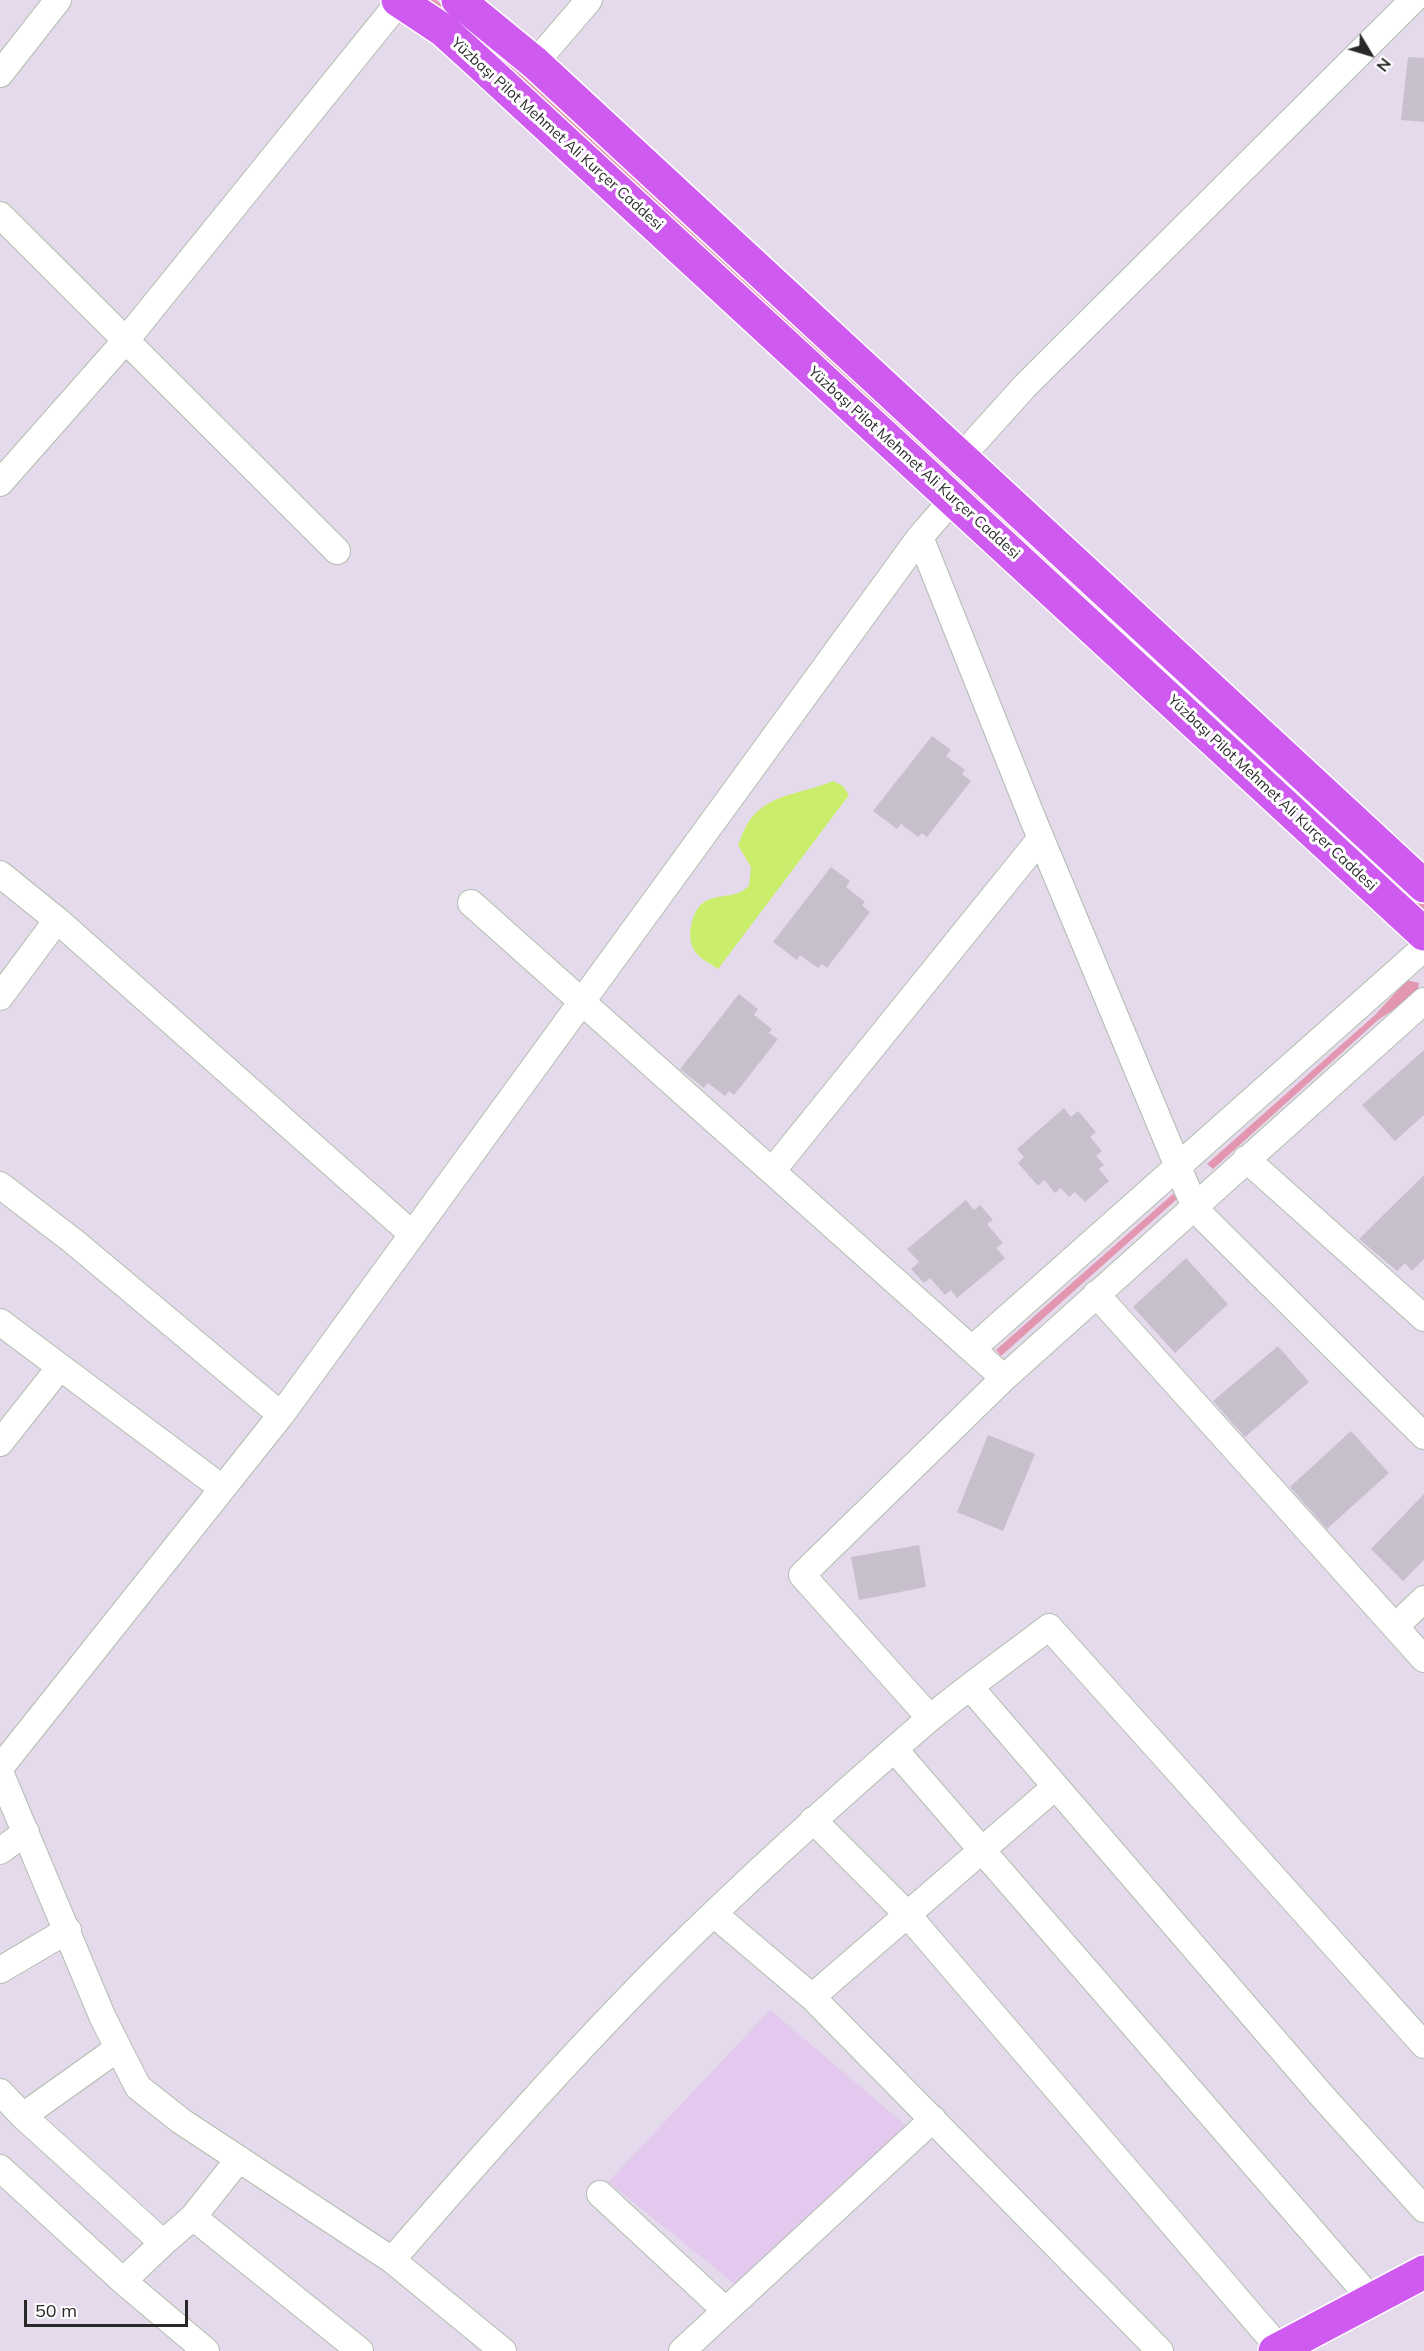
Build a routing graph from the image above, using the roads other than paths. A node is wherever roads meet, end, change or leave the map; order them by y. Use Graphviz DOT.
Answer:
graph roads {
  1 [pos="58,0"];
  2 [pos="399,0"];
  3 [pos="458,0"];
  4 [pos="589,0"];
  5 [pos="1413,0"];
  6 [pos="535,63"];
  7 [pos="0,74"];
  8 [pos="0,215"];
  9 [pos="126,340"];
  10 [pos="962,457"];
  11 [pos="0,483"];
  12 [pos="954,498"];
  13 [pos="920,537"];
  14 [pos="338,551"];
  15 [pos="1041,837"];
  16 [pos="0,874"];
  17 [pos="1424,885"];
  18 [pos="471,903"];
  19 [pos="57,920"];
  20 [pos="1424,934"];
  21 [pos="1424,948"];
  22 [pos="0,997"];
  23 [pos="1424,1001"];
  24 [pos="581,1002"];
  25 [pos="1246,1159"];
  26 [pos="1179,1167"];
  27 [pos="773,1170"];
  28 [pos="0,1185"];
  29 [pos="1194,1205"];
  30 [pos="412,1234"];
  31 [pos="1096,1294"];
  32 [pos="1424,1318"];
  33 [pos="0,1322"];
  34 [pos="972,1349"];
  35 [pos="60,1367"];
  36 [pos="1004,1378"];
  37 [pos="281,1415"];
  38 [pos="1424,1436"];
  39 [pos="0,1443"];
  40 [pos="222,1488"];
  41 [pos="1424,1599"];
  42 [pos="1396,1626"];
  43 [pos="1424,1659"];
  44 [pos="970,1687"];
  45 [pos="930,1718"];
  46 [pos="895,1750"];
  47 [pos="0,1770"];
  48 [pos="1055,1787"];
  49 [pos="813,1820"];
  50 [pos="26,1832"];
  51 [pos="984,1850"];
  52 [pos="0,1851"];
  53 [pos="906,1913"];
  54 [pos="714,1914"];
  55 [pos="68,1930"];
  56 [pos="0,1970"];
  57 [pos="812,1997"];
  58 [pos="1424,2045"];
  59 [pos="117,2049"];
  60 [pos="0,2092"];
  61 [pos="23,2116"];
  62 [pos="933,2119"];
  63 [pos="239,2159"];
  64 [pos="0,2168"];
  65 [pos="600,2194"];
  66 [pos="1424,2209"];
  67 [pos="193,2217"];
  68 [pos="163,2243"];
  69 [pos="392,2260"];
  70 [pos="1424,2271"];
  71 [pos="123,2281"];
  72 [pos="1371,2299"];
  73 [pos="724,2309"];
  74 [pos="1278,2350"];
  75 [pos="206,2351"];
  76 [pos="360,2351"];
  77 [pos="503,2351"];
  78 [pos="682,2351"];
  79 [pos="1160,2351"];
  1 -- 7 [label="street"];
  2 -- 9 [label="street"];
  2 -- 12 [label="main road, Yüzbaşı Pilot Mehmet Ali Kurçer Caddesi"];
  3 -- 6 [label="main road"];
  4 -- 6 [label="street"];
  5 -- 10 [label="street"];
  6 -- 10 [label="main road"];
  8 -- 9 [label="street"];
  9 -- 11 [label="street"];
  9 -- 14 [label="street"];
  10 -- 17 [label="main road"];
  12 -- 13 [label="street"];
  12 -- 20 [label="main road, Yüzbaşı Pilot Mehmet Ali Kurçer Caddesi"];
  13 -- 15 [label="street"];
  13 -- 24 [label="street"];
  15 -- 26 [label="street"];
  15 -- 27 [label="street"];
  16 -- 19 [label="street"];
  18 -- 24 [label="street"];
  19 -- 22 [label="street"];
  19 -- 30 [label="street"];
  21 -- 26 [label="street"];
  23 -- 25 [label="street"];
  24 -- 27 [label="street"];
  24 -- 30 [label="street"];
  25 -- 29 [label="street"];
  25 -- 32 [label="street"];
  26 -- 29 [label="street"];
  26 -- 34 [label="street"];
  27 -- 34 [label="street"];
  28 -- 37 [label="street"];
  29 -- 31 [label="street"];
  29 -- 38 [label="street"];
  30 -- 37 [label="street"];
  31 -- 36 [label="street"];
  31 -- 42 [label="street"];
  33 -- 35 [label="street"];
  34 -- 36 [label="street"];
  35 -- 39 [label="street"];
  35 -- 40 [label="street"];
  36 -- 45 [label="street"];
  37 -- 40 [label="street"];
  40 -- 47 [label="street"];
  41 -- 42 [label="street"];
  42 -- 43 [label="street"];
  44 -- 45 [label="street"];
  44 -- 48 [label="street"];
  44 -- 58 [label="street"];
  45 -- 46 [label="street"];
  46 -- 49 [label="street"];
  46 -- 51 [label="street"];
  47 -- 50 [label="street"];
  48 -- 51 [label="street"];
  48 -- 66 [label="street"];
  49 -- 53 [label="street"];
  49 -- 54 [label="street"];
  50 -- 52 [label="street"];
  50 -- 55 [label="street"];
  51 -- 53 [label="street"];
  51 -- 72 [label="street"];
  53 -- 57 [label="street"];
  53 -- 74 [label="street"];
  54 -- 57 [label="street"];
  54 -- 69 [label="street"];
  55 -- 56 [label="street"];
  55 -- 59 [label="street"];
  57 -- 62 [label="street"];
  59 -- 61 [label="street"];
  59 -- 63 [label="street"];
  60 -- 61 [label="street"];
  61 -- 68 [label="street"];
  62 -- 73 [label="street"];
  62 -- 79 [label="street"];
  63 -- 67 [label="street"];
  63 -- 69 [label="street"];
  64 -- 71 [label="street"];
  65 -- 73 [label="street"];
  67 -- 68 [label="street"];
  67 -- 76 [label="street"];
  68 -- 71 [label="street"];
  69 -- 77 [label="street"];
  70 -- 72 [label="main road"];
  71 -- 75 [label="street"];
  72 -- 74 [label="main road"];
  73 -- 78 [label="street"];
}
